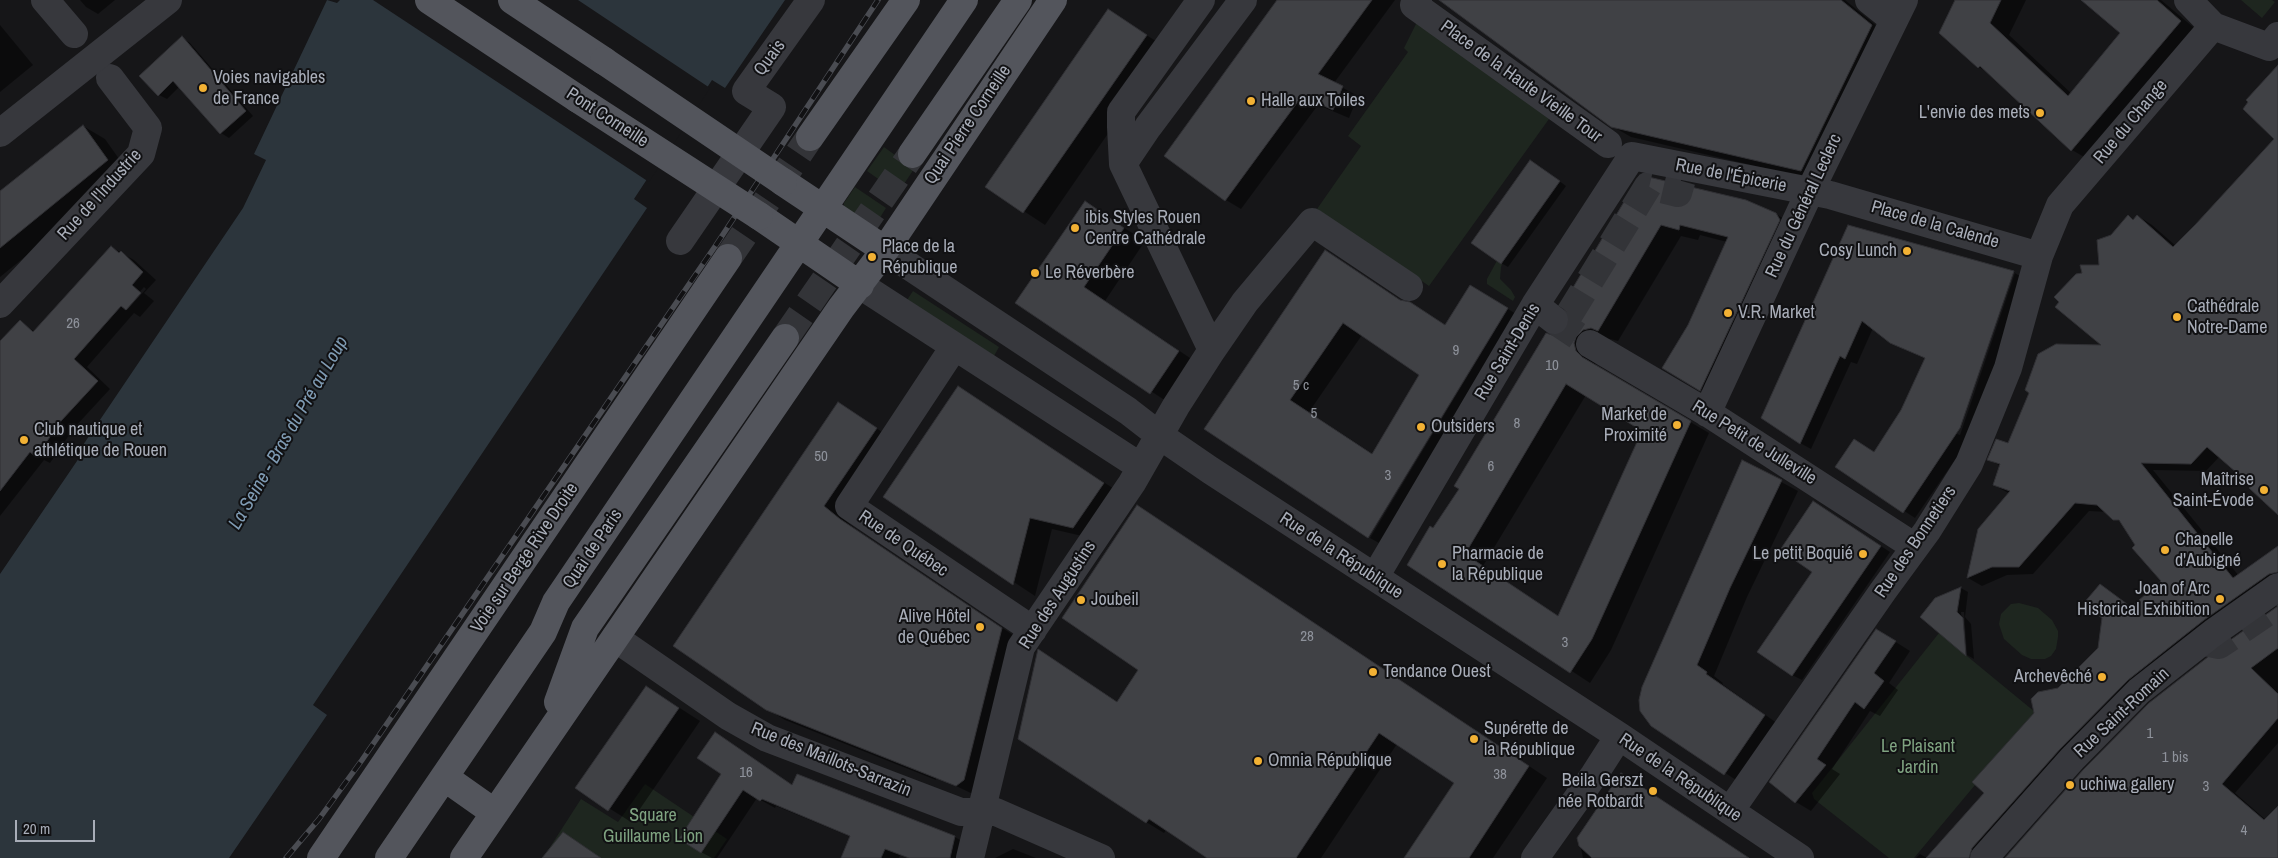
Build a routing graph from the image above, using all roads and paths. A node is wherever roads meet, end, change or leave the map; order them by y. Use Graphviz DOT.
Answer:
graph roads {
  1 [pos="45,0"];
  2 [pos="168,0"];
  3 [pos="429,0"];
  4 [pos="512,0"];
  5 [pos="811,0"];
  6 [pos="906,0"];
  7 [pos="964,0"];
  8 [pos="997,0"];
  9 [pos="1018,0"];
  10 [pos="1053,0"];
  11 [pos="1202,0"];
  12 [pos="1243,0"];
  13 [pos="1418,0"];
  14 [pos="1869,0"];
  15 [pos="2201,9"];
  16 [pos="1899,10"];
  17 [pos="74,34"];
  18 [pos="2278,36"];
  19 [pos="110,78"];
  20 [pos="0,133"];
  21 [pos="810,137"];
  22 [pos="1620,150"];
  23 [pos="1123,164"];
  24 [pos="1820,193"];
  25 [pos="815,205"];
  26 [pos="793,238"];
  27 [pos="680,240"];
  28 [pos="885,250"];
  29 [pos="2042,250"];
  30 [pos="728,258"];
  31 [pos="860,285"];
  32 [pos="1408,287"];
  33 [pos="0,304"];
  34 [pos="1209,344"];
  35 [pos="1590,344"];
  36 [pos="954,347"];
  37 [pos="1707,413"];
  38 [pos="1159,435"];
  39 [pos="1141,467"];
  40 [pos="1915,547"];
  41 [pos="1375,577"];
  42 [pos="2278,586"];
  43 [pos="1033,630"];
  44 [pos="543,632"];
  45 [pos="615,638"];
  46 [pos="1619,736"];
  47 [pos="545,739"];
  48 [pos="444,777"];
  49 [pos="1730,811"];
  50 [pos="495,813"];
  51 [pos="980,813"];
  52 [pos="1547,854"];
  53 [pos="322,858"];
  54 [pos="389,858"];
  55 [pos="464,858"];
  56 [pos="970,858"];
  57 [pos="1101,858"];
  58 [pos="1800,858"];
  59 [pos="1984,858"];
  1 -- 17 [label="street"];
  2 -- 20 [label="street, bridge"];
  3 -- 26 [label="main road, Pont Corneille, bridge"];
  4 -- 25 [label="main road, bridge"];
  5 -- 27 [label="street, Quais"];
  6 -- 21 [label="main road"];
  7 -- 25 [label="main road"];
  8 -- 9 [label="main road"];
  10 -- 28 [label="main road, Quai Pierre Corneille"];
  11 -- 23 [label="street"];
  12 -- 23 [label="street"];
  13 -- 22 [label="street, Place de la Haute Vieille Tour"];
  14 -- 16 [label="street"];
  15 -- 18 [label="street"];
  15 -- 29 [label="street, Rue du Change"];
  16 -- 24 [label="street, Rue du Général Leclerc"];
  19 -- 33 [label="street, Rue de l'Industrie"];
  22 -- 24 [label="street, Rue de l'Épicerie"];
  22 -- 41 [label="street, Rue Saint-Denis"];
  23 -- 34 [label="street"];
  24 -- 29 [label="street, Place de la Calende"];
  24 -- 37 [label="street, Rue du Général Leclerc"];
  25 -- 26 [label="main road"];
  25 -- 28 [label="main road"];
  26 -- 31 [label="main road, Pont Corneille"];
  26 -- 44 [label="main road, Quai de Paris"];
  28 -- 31 [label="main road"];
  28 -- 38 [label="street, Rue de la République"];
  29 -- 40 [label="street, Rue des Bonnetiers"];
  30 -- 53 [label="main road, Voie sur Berge Rive Droite"];
  31 -- 36 [label="street"];
  31 -- 45 [label="main road"];
  32 -- 34 [label="street"];
  34 -- 38 [label="street"];
  35 -- 37 [label="street, Rue Petit de Julleville"];
  36 -- 39 [label="street"];
  36 -- 43 [label="street, Rue de Québec"];
  37 -- 40 [label="street, Rue Petit de Julleville"];
  38 -- 39 [label="street, Rue des Augustins"];
  38 -- 41 [label="street, Rue de la République"];
  39 -- 43 [label="street, Rue des Augustins"];
  40 -- 49 [label="street, Rue des Bonnetiers"];
  41 -- 46 [label="street, Rue de la République"];
  42 -- 59 [label="street, Rue Saint-Romain"];
  43 -- 51 [label="street, Rue des Augustins"];
  44 -- 47 [label="main road"];
  44 -- 48 [label="main road, Quai de Paris"];
  45 -- 47 [label="main road"];
  45 -- 51 [label="street, Rue des Maillots-Sarrazin"];
  46 -- 49 [label="street, Rue de la République"];
  46 -- 52 [label="street"];
  47 -- 50 [label="main road"];
  48 -- 50 [label="main road"];
  48 -- 54 [label="main road, Quai de Paris"];
  49 -- 58 [label="street, Rue de la République"];
  50 -- 55 [label="main road"];
  51 -- 56 [label="street, Rue des Augustins"];
  51 -- 57 [label="street, Rue des Maillots-Sarrazin"];
}
